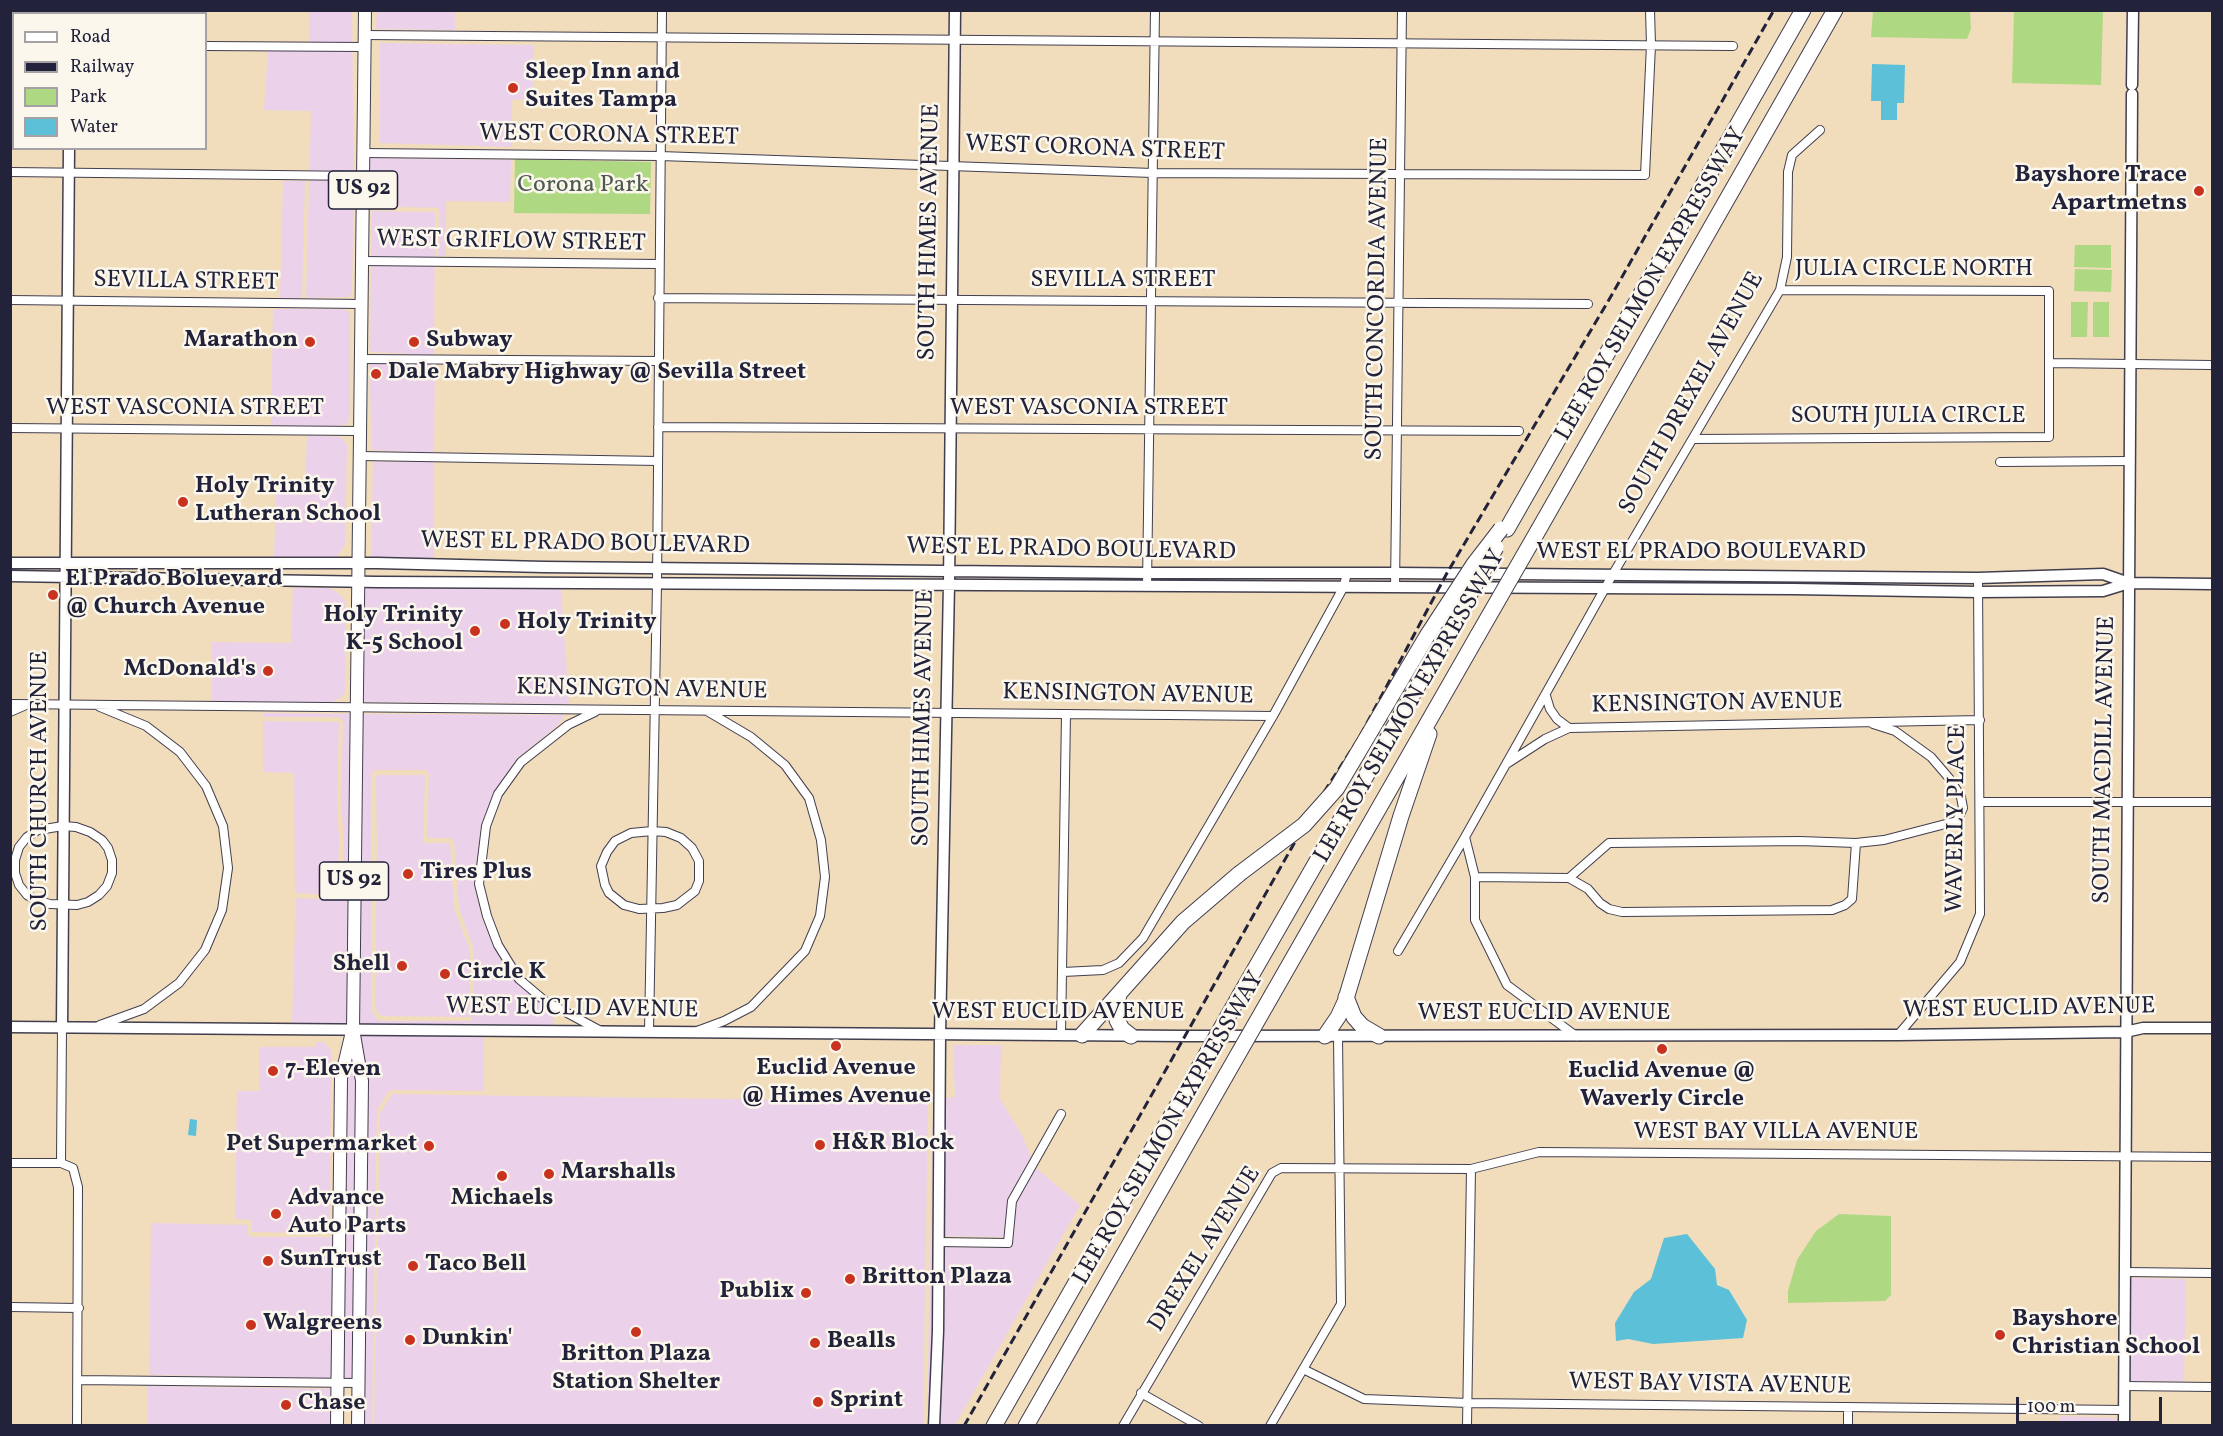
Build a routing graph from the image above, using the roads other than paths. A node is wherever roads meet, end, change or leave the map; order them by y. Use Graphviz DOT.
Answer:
graph roads {
  1 [pos="365,10"];
  2 [pos="662,10"];
  3 [pos="955,10"];
  4 [pos="1155,10"];
  5 [pos="1402,10"];
  6 [pos="1650,10"];
  7 [pos="1803,10"];
  8 [pos="1835,10"];
  9 [pos="2133,10"];
  10 [pos="662,38"];
  11 [pos="955,40"];
  12 [pos="364,41"];
  13 [pos="1155,41"];
  14 [pos="1402,43"];
  15 [pos="1651,45"];
  16 [pos="207,46"];
  17 [pos="1733,46"];
  18 [pos="1820,130"];
  19 [pos="69,150"];
  20 [pos="363,153"];
  21 [pos="660,156"];
  22 [pos="953,166"];
  23 [pos="10,172"];
  24 [pos="68,172"];
  25 [pos="1153,173"];
  26 [pos="1400,175"];
  27 [pos="363,176"];
  28 [pos="362,261"];
  29 [pos="659,264"];
  30 [pos="1780,290"];
  31 [pos="658,298"];
  32 [pos="10,300"];
  33 [pos="951,300"];
  34 [pos="67,301"];
  35 [pos="1151,302"];
  36 [pos="1398,303"];
  37 [pos="362,304"];
  38 [pos="1588,304"];
  39 [pos="361,358"];
  40 [pos="658,361"];
  41 [pos="2049,363"];
  42 [pos="2130,364"];
  43 [pos="2212,365"];
  44 [pos="658,427"];
  45 [pos="10,428"];
  46 [pos="66,429"];
  47 [pos="950,429"];
  48 [pos="1149,429"];
  49 [pos="1397,430"];
  50 [pos="360,431"];
  51 [pos="1519,431"];
  52 [pos="1693,439"];
  53 [pos="360,456"];
  54 [pos="658,461"];
  55 [pos="2130,461"];
  56 [pos="2000,462"];
  57 [pos="1507,526"];
  58 [pos="10,563"];
  59 [pos="64,563"];
  60 [pos="358,563"];
  61 [pos="544,567"];
  62 [pos="657,567"];
  63 [pos="808,570"];
  64 [pos="949,571"];
  65 [pos="1147,573"];
  66 [pos="1395,573"];
  67 [pos="1347,574"];
  68 [pos="1613,574"];
  69 [pos="10,576"];
  70 [pos="64,576"];
  71 [pos="1793,576"];
  72 [pos="1978,578"];
  73 [pos="357,581"];
  74 [pos="544,582"];
  75 [pos="657,583"];
  76 [pos="808,583"];
  77 [pos="2129,583"];
  78 [pos="949,584"];
  79 [pos="2212,584"];
  80 [pos="1147,586"];
  81 [pos="1344,588"];
  82 [pos="1395,588"];
  83 [pos="1605,589"];
  84 [pos="1793,589"];
  85 [pos="1979,592"];
  86 [pos="1546,696"];
  87 [pos="1441,700"];
  88 [pos="10,704"];
  89 [pos="29,704"];
  90 [pos="64,704"];
  91 [pos="94,705"];
  92 [pos="356,708"];
  93 [pos="598,710"];
  94 [pos="654,711"];
  95 [pos="706,711"];
  96 [pos="10,712"];
  97 [pos="946,713"];
  98 [pos="1066,714"];
  99 [pos="1272,717"];
  100 [pos="1980,720"];
  101 [pos="1865,722"];
  102 [pos="1569,728"];
  103 [pos="1505,765"];
  104 [pos="2127,802"];
  105 [pos="2212,802"];
  106 [pos="1980,805"];
  107 [pos="1963,808"];
  108 [pos="63,826"];
  109 [pos="652,831"];
  110 [pos="1465,837"];
  111 [pos="1856,843"];
  112 [pos="1475,877"];
  113 [pos="1569,878"];
  114 [pos="62,904"];
  115 [pos="651,909"];
  116 [pos="1398,951"];
  117 [pos="1062,972"];
  118 [pos="1119,995"];
  119 [pos="1347,997"];
  120 [pos="13,1026"];
  121 [pos="62,1027"];
  122 [pos="89,1027"];
  123 [pos="2212,1028"];
  124 [pos="353,1029"];
  125 [pos="600,1031"];
  126 [pos="649,1032"];
  127 [pos="692,1032"];
  128 [pos="2125,1032"];
  129 [pos="940,1035"];
  130 [pos="1082,1035"];
  131 [pos="1898,1035"];
  132 [pos="1061,1036"];
  133 [pos="1131,1036"];
  134 [pos="1331,1036"];
  135 [pos="1379,1036"];
  136 [pos="1576,1036"];
  137 [pos="1061,1114"];
  138 [pos="2126,1156"];
  139 [pos="2212,1157"];
  140 [pos="10,1162"];
  141 [pos="61,1163"];
  142 [pos="1340,1168"];
  143 [pos="1471,1168"];
  144 [pos="938,1242"];
  145 [pos="2125,1272"];
  146 [pos="2212,1273"];
  147 [pos="10,1307"];
  148 [pos="79,1308"];
  149 [pos="1303,1369"];
  150 [pos="78,1380"];
  151 [pos="338,1383"];
  152 [pos="358,1383"];
  153 [pos="2124,1386"];
  154 [pos="2212,1387"];
  155 [pos="1141,1393"];
  156 [pos="1468,1403"];
  157 [pos="1848,1407"];
  158 [pos="2124,1410"];
  159 [pos="77,1425"];
  160 [pos="337,1425"];
  161 [pos="358,1425"];
  162 [pos="934,1425"];
  163 [pos="994,1425"];
  164 [pos="1026,1425"];
  165 [pos="1123,1425"];
  166 [pos="1199,1425"];
  167 [pos="1270,1425"];
  168 [pos="1467,1425"];
  169 [pos="1848,1425"];
  170 [pos="2124,1425"];
  1 -- 12 [label="main road, US 92"];
  2 -- 10 [label="street"];
  3 -- 11 [label="street, SOUTH HIMES AVENUE"];
  4 -- 13 [label="street"];
  5 -- 14 [label="street, SOUTH CONCORDIA AVENUE"];
  6 -- 15 [label="street"];
  7 -- 57 [label="highway, LEE ROY SELMON EXPRESSWAY"];
  8 -- 87 [label="highway, LEE ROY SELMON EXPRESSWAY, bridge"];
  9 -- 42 [label="street, SOUTH MACDILL AVENUE"];
  10 -- 11 [label="street"];
  10 -- 12 [label="street"];
  10 -- 21 [label="street"];
  11 -- 13 [label="street"];
  11 -- 22 [label="street, SOUTH HIMES AVENUE"];
  12 -- 16 [label="street"];
  12 -- 20 [label="main road, US 92"];
  13 -- 14 [label="street"];
  13 -- 25 [label="street"];
  14 -- 15 [label="street"];
  14 -- 26 [label="street, SOUTH CONCORDIA AVENUE"];
  15 -- 17 [label="street"];
  15 -- 26 [label="street, WEST CORONA STREET"];
  18 -- 30 [label="street, SOUTH DREXEL AVENUE"];
  19 -- 24 [label="street, SOUTH CHURCH AVENUE"];
  20 -- 21 [label="street, WEST CORONA STREET"];
  20 -- 27 [label="main road, US 92"];
  21 -- 22 [label="street, WEST CORONA STREET"];
  21 -- 29 [label="street"];
  22 -- 25 [label="street, WEST CORONA STREET"];
  22 -- 33 [label="street, SOUTH HIMES AVENUE"];
  23 -- 24 [label="street"];
  24 -- 27 [label="street"];
  24 -- 34 [label="street, SOUTH CHURCH AVENUE"];
  25 -- 26 [label="street, WEST CORONA STREET"];
  25 -- 35 [label="street"];
  26 -- 36 [label="street, SOUTH CONCORDIA AVENUE"];
  27 -- 28 [label="main road, US 92"];
  28 -- 29 [label="street, WEST GRIFLOW STREET"];
  28 -- 37 [label="main road, US 92"];
  29 -- 31 [label="street"];
  30 -- 41 [label="street, JULIA CIRCLE NORTH"];
  30 -- 52 [label="street, SOUTH DREXEL AVENUE"];
  31 -- 33 [label="street, SEVILLA STREET"];
  31 -- 40 [label="street"];
  32 -- 34 [label="street, SEVILLA STREET"];
  33 -- 35 [label="street, SEVILLA STREET"];
  33 -- 47 [label="street, SOUTH HIMES AVENUE"];
  34 -- 37 [label="street, SEVILLA STREET"];
  34 -- 46 [label="street, SOUTH CHURCH AVENUE"];
  35 -- 36 [label="street, SEVILLA STREET"];
  35 -- 48 [label="street"];
  36 -- 38 [label="street, SEVILLA STREET"];
  36 -- 49 [label="street, SOUTH CONCORDIA AVENUE"];
  37 -- 39 [label="main road, US 92"];
  39 -- 40 [label="street"];
  39 -- 50 [label="main road, US 92"];
  40 -- 44 [label="street"];
  41 -- 42 [label="street"];
  41 -- 52 [label="street, SOUTH JULIA CIRCLE"];
  42 -- 43 [label="street"];
  42 -- 55 [label="street, SOUTH MACDILL AVENUE"];
  44 -- 47 [label="street, WEST VASCONIA STREET"];
  44 -- 54 [label="street"];
  45 -- 46 [label="street, WEST VASCONIA STREET"];
  46 -- 50 [label="street, WEST VASCONIA STREET"];
  46 -- 59 [label="street, SOUTH CHURCH AVENUE"];
  47 -- 48 [label="street, WEST VASCONIA STREET"];
  47 -- 64 [label="street, SOUTH HIMES AVENUE"];
  48 -- 49 [label="street, WEST VASCONIA STREET"];
  48 -- 65 [label="street"];
  49 -- 51 [label="street, WEST VASCONIA STREET"];
  49 -- 66 [label="street, SOUTH CONCORDIA AVENUE"];
  50 -- 53 [label="main road, US 92"];
  52 -- 68 [label="street, SOUTH DREXEL AVENUE"];
  53 -- 54 [label="street"];
  53 -- 60 [label="main road, US 92"];
  54 -- 62 [label="street"];
  55 -- 56 [label="street"];
  55 -- 77 [label="street, SOUTH MACDILL AVENUE"];
  57 -- 118 [label="highway, bridge"];
  57 -- 163 [label="highway, LEE ROY SELMON EXPRESSWAY, bridge"];
  58 -- 59 [label="street, WEST EL PRADO BOULEVARD"];
  59 -- 60 [label="street, WEST EL PRADO BOULEVARD"];
  59 -- 70 [label="street, SOUTH CHURCH AVENUE"];
  60 -- 61 [label="street, WEST EL PRADO BOULEVARD"];
  60 -- 73 [label="main road, US 92"];
  61 -- 62 [label="street, WEST EL PRADO BOULEVARD"];
  61 -- 74 [label="street"];
  62 -- 63 [label="street, WEST EL PRADO BOULEVARD"];
  62 -- 75 [label="street"];
  63 -- 64 [label="street, WEST EL PRADO BOULEVARD"];
  63 -- 76 [label="street"];
  64 -- 65 [label="street, WEST EL PRADO BOULEVARD"];
  64 -- 78 [label="street, SOUTH HIMES AVENUE"];
  65 -- 67 [label="street, WEST EL PRADO BOULEVARD"];
  65 -- 80 [label="street"];
  66 -- 67 [label="street, WEST EL PRADO BOULEVARD"];
  66 -- 68 [label="street, WEST EL PRADO BOULEVARD"];
  66 -- 82 [label="street, SOUTH CONCORDIA AVENUE"];
  67 -- 81 [label="street"];
  68 -- 71 [label="street, WEST EL PRADO BOULEVARD"];
  68 -- 83 [label="street, SOUTH DREXEL AVENUE"];
  69 -- 70 [label="street, WEST EL PRADO BOULEVARD"];
  70 -- 73 [label="street, WEST EL PRADO BOULEVARD"];
  70 -- 90 [label="street, SOUTH CHURCH AVENUE"];
  71 -- 72 [label="street, WEST EL PRADO BOULEVARD"];
  71 -- 84 [label="street"];
  72 -- 77 [label="street, WEST EL PRADO BOULEVARD"];
  72 -- 85 [label="street, WAVERLY PLACE"];
  73 -- 74 [label="street, WEST EL PRADO BOULEVARD"];
  73 -- 92 [label="main road, US 92"];
  74 -- 75 [label="street, WEST EL PRADO BOULEVARD"];
  75 -- 76 [label="street, WEST EL PRADO BOULEVARD"];
  75 -- 94 [label="street"];
  76 -- 78 [label="street, WEST EL PRADO BOULEVARD"];
  77 -- 79 [label="street, WEST EL PRADO BOULEVARD"];
  77 -- 85 [label="street, WEST EL PRADO BOULEVARD"];
  77 -- 104 [label="street, SOUTH MACDILL AVENUE"];
  78 -- 80 [label="street, WEST EL PRADO BOULEVARD"];
  78 -- 97 [label="street, SOUTH HIMES AVENUE"];
  80 -- 81 [label="street, WEST EL PRADO BOULEVARD"];
  81 -- 82 [label="street, WEST EL PRADO BOULEVARD"];
  81 -- 99 [label="street"];
  82 -- 83 [label="street, WEST EL PRADO BOULEVARD"];
  83 -- 84 [label="street, WEST EL PRADO BOULEVARD"];
  83 -- 86 [label="street, SOUTH DREXEL AVENUE"];
  84 -- 85 [label="street, WEST EL PRADO BOULEVARD"];
  85 -- 100 [label="street, WAVERLY PLACE"];
  86 -- 102 [label="street, KENSINGTON AVENUE"];
  86 -- 103 [label="street, SOUTH DREXEL AVENUE"];
  87 -- 119 [label="highway"];
  87 -- 164 [label="highway, LEE ROY SELMON EXPRESSWAY, bridge"];
  88 -- 89 [label="street, KENSINGTON AVENUE"];
  89 -- 90 [label="street, KENSINGTON AVENUE"];
  89 -- 96 [label="street"];
  90 -- 91 [label="street, KENSINGTON AVENUE"];
  90 -- 108 [label="street, SOUTH CHURCH AVENUE"];
  91 -- 92 [label="street, KENSINGTON AVENUE"];
  91 -- 122 [label="street"];
  92 -- 93 [label="street, KENSINGTON AVENUE"];
  92 -- 124 [label="main road, US 92"];
  93 -- 94 [label="street, KENSINGTON AVENUE"];
  93 -- 125 [label="street"];
  94 -- 95 [label="street, KENSINGTON AVENUE"];
  94 -- 109 [label="street"];
  95 -- 97 [label="street, KENSINGTON AVENUE"];
  95 -- 127 [label="street"];
  97 -- 98 [label="street, KENSINGTON AVENUE"];
  97 -- 129 [label="street, SOUTH HIMES AVENUE"];
  98 -- 99 [label="street, KENSINGTON AVENUE"];
  98 -- 117 [label="street"];
  99 -- 117 [label="street"];
  100 -- 101 [label="street, KENSINGTON AVENUE"];
  100 -- 106 [label="street, WAVERLY PLACE"];
  101 -- 102 [label="street, KENSINGTON AVENUE"];
  101 -- 107 [label="street, KENSINGTON AVENUE"];
  102 -- 103 [label="street, KENSINGTON AVENUE"];
  103 -- 110 [label="street, SOUTH DREXEL AVENUE"];
  104 -- 105 [label="street"];
  104 -- 106 [label="street"];
  104 -- 128 [label="street, SOUTH MACDILL AVENUE"];
  106 -- 107 [label="street"];
  106 -- 131 [label="street, WAVERLY PLACE"];
  107 -- 111 [label="street"];
  108 -- 114 [label="street, SOUTH CHURCH AVENUE"];
  108 -- 114 [label="street"];
  108 -- 114 [label="street"];
  109 -- 115 [label="street"];
  109 -- 115 [label="street"];
  109 -- 115 [label="street"];
  110 -- 112 [label="street"];
  110 -- 116 [label="street"];
  111 -- 113 [label="street"];
  111 -- 113 [label="street"];
  112 -- 113 [label="street"];
  112 -- 136 [label="street"];
  114 -- 121 [label="street, SOUTH CHURCH AVENUE"];
  115 -- 126 [label="street"];
  117 -- 132 [label="street"];
  118 -- 130 [label="highway"];
  118 -- 133 [label="highway"];
  119 -- 134 [label="highway"];
  119 -- 135 [label="highway"];
  120 -- 121 [label="street, WEST EUCLID AVENUE"];
  121 -- 122 [label="street, WEST EUCLID AVENUE"];
  121 -- 141 [label="street, SOUTH CHURCH AVENUE"];
  122 -- 124 [label="street, WEST EUCLID AVENUE"];
  123 -- 128 [label="street, WEST EUCLID AVENUE"];
  124 -- 125 [label="street, WEST EUCLID AVENUE"];
  124 -- 151 [label="main road, US 92"];
  124 -- 152 [label="main road, US 92"];
  125 -- 126 [label="street, WEST EUCLID AVENUE"];
  126 -- 127 [label="street, WEST EUCLID AVENUE"];
  127 -- 129 [label="street, WEST EUCLID AVENUE"];
  128 -- 131 [label="street, WEST EUCLID AVENUE"];
  128 -- 138 [label="street, SOUTH MACDILL AVENUE"];
  129 -- 132 [label="street, WEST EUCLID AVENUE"];
  129 -- 144 [label="street, SOUTH HIMES AVENUE"];
  130 -- 132 [label="street, WEST EUCLID AVENUE"];
  130 -- 133 [label="street, WEST EUCLID AVENUE"];
  131 -- 136 [label="street, WEST EUCLID AVENUE"];
  133 -- 134 [label="street, WEST EUCLID AVENUE"];
  134 -- 135 [label="street, WEST EUCLID AVENUE"];
  134 -- 142 [label="street"];
  135 -- 136 [label="street, WEST EUCLID AVENUE"];
  137 -- 144 [label="street"];
  138 -- 139 [label="street, WEST BAY VILLA AVENUE"];
  138 -- 143 [label="street, WEST BAY VILLA AVENUE"];
  138 -- 145 [label="street, SOUTH MACDILL AVENUE"];
  140 -- 141 [label="street"];
  141 -- 148 [label="street"];
  142 -- 143 [label="street, WEST BAY VILLA AVENUE"];
  142 -- 149 [label="street"];
  142 -- 155 [label="street, DREXEL AVENUE"];
  143 -- 156 [label="street"];
  144 -- 162 [label="street, SOUTH HIMES AVENUE"];
  145 -- 146 [label="street"];
  145 -- 153 [label="street, SOUTH MACDILL AVENUE"];
  147 -- 148 [label="street"];
  148 -- 150 [label="street"];
  149 -- 156 [label="street, WEST BAY VISTA AVENUE"];
  149 -- 167 [label="street"];
  150 -- 151 [label="street"];
  150 -- 159 [label="street"];
  151 -- 152 [label="street"];
  151 -- 160 [label="main road, US 92"];
  152 -- 161 [label="main road, US 92"];
  153 -- 154 [label="street"];
  153 -- 158 [label="street, SOUTH MACDILL AVENUE"];
  155 -- 165 [label="street, DREXEL AVENUE"];
  155 -- 166 [label="street"];
  156 -- 157 [label="street, WEST BAY VISTA AVENUE"];
  156 -- 168 [label="street"];
  157 -- 158 [label="street, WEST BAY VISTA AVENUE"];
  157 -- 169 [label="street"];
  158 -- 170 [label="street, SOUTH MACDILL AVENUE"];
}
